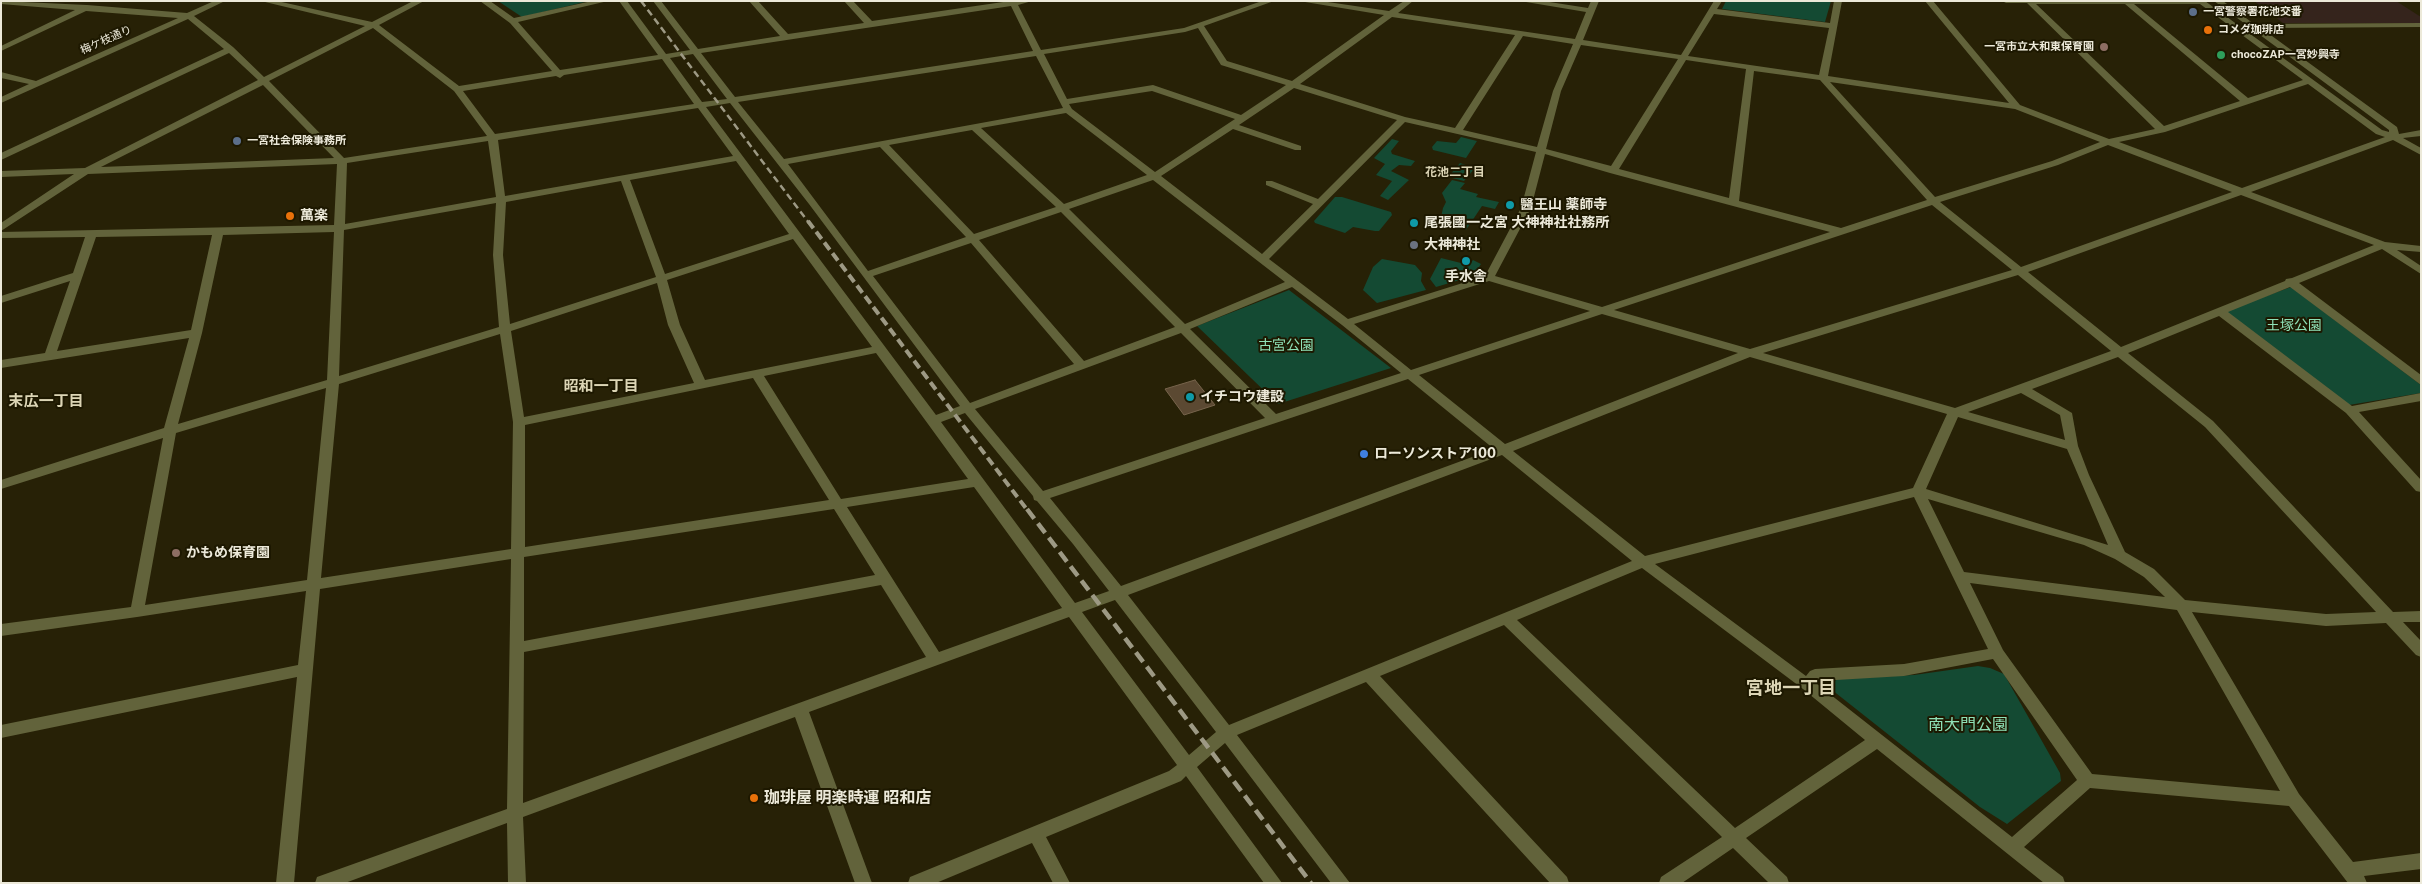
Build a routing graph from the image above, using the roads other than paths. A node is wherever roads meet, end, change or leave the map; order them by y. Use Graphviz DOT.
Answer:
graph roads {
  1 [pos="204,1"];
  2 [pos="265,1"];
  3 [pos="420,1"];
  4 [pos="484,1"];
  5 [pos="604,1"];
  6 [pos="623,1"];
  7 [pos="657,1"];
  8 [pos="753,1"];
  9 [pos="1028,1"];
  10 [pos="1270,1"];
  11 [pos="1303,1"];
  12 [pos="1409,1"];
  13 [pos="1524,1"];
  14 [pos="1595,1"];
  15 [pos="1718,1"];
  16 [pos="1838,1"];
  17 [pos="1929,1"];
  18 [pos="2006,1"];
  19 [pos="2218,1"];
  20 [pos="1,2"];
  21 [pos="1013,2"];
  22 [pos="2030,2"];
  23 [pos="2126,2"];
  24 [pos="2200,2"];
  25 [pos="218,3"];
  26 [pos="853,3"];
  27 [pos="87,7"];
  28 [pos="1589,10"];
  29 [pos="1713,11"];
  30 [pos="1392,15"];
  31 [pos="189,16"];
  32 [pos="514,22"];
  33 [pos="870,24"];
  34 [pos="374,25"];
  35 [pos="2421,25"];
  36 [pos="1200,26"];
  37 [pos="1833,26"];
  38 [pos="2252,26"];
  39 [pos="1520,34"];
  40 [pos="786,37"];
  41 [pos="1578,42"];
  42 [pos="230,48"];
  43 [pos="1,49"];
  44 [pos="694,51"];
  45 [pos="1039,52"];
  46 [pos="664,57"];
  47 [pos="1682,58"];
  48 [pos="1750,68"];
  49 [pos="1,75"];
  50 [pos="560,75"];
  51 [pos="1824,79"];
  52 [pos="2309,81"];
  53 [pos="264,82"];
  54 [pos="38,84"];
  55 [pos="1294,84"];
  56 [pos="457,89"];
  57 [pos="1,100"];
  58 [pos="2246,101"];
  59 [pos="733,102"];
  60 [pos="1066,106"];
  61 [pos="701,107"];
  62 [pos="2017,107"];
  63 [pos="1241,118"];
  64 [pos="1403,119"];
  65 [pos="1232,124"];
  66 [pos="974,127"];
  67 [pos="2162,130"];
  68 [pos="1458,131"];
  69 [pos="2421,133"];
  70 [pos="2394,137"];
  71 [pos="494,138"];
  72 [pos="2107,142"];
  73 [pos="882,144"];
  74 [pos="1298,148"];
  75 [pos="1543,151"];
  76 [pos="2421,152"];
  77 [pos="1,157"];
  78 [pos="739,158"];
  79 [pos="342,161"];
  80 [pos="780,162"];
  81 [pos="1613,170"];
  82 [pos="84,172"];
  83 [pos="1,174"];
  84 [pos="1155,176"];
  85 [pos="625,179"];
  86 [pos="1269,183"];
  87 [pos="2238,192"];
  88 [pos="501,200"];
  89 [pos="1933,201"];
  90 [pos="1734,202"];
  91 [pos="1320,203"];
  92 [pos="1064,209"];
  93 [pos="1,228"];
  94 [pos="341,228"];
  95 [pos="1840,231"];
  96 [pos="218,232"];
  97 [pos="796,234"];
  98 [pos="1,235"];
  99 [pos="91,235"];
  100 [pos="973,239"];
  101 [pos="2383,245"];
  102 [pos="2421,249"];
  103 [pos="1263,259"];
  104 [pos="2020,271"];
  105 [pos="2421,271"];
  106 [pos="78,275"];
  107 [pos="866,275"];
  108 [pos="661,277"];
  109 [pos="1488,278"];
  110 [pos="2290,281"];
  111 [pos="1292,283"];
  112 [pos="1,300"];
  113 [pos="2219,310"];
  114 [pos="1602,311"];
  115 [pos="1346,323"];
  116 [pos="1184,328"];
  117 [pos="505,329"];
  118 [pos="196,333"];
  119 [pos="878,349"];
  120 [pos="2120,352"];
  121 [pos="1747,354"];
  122 [pos="50,356"];
  123 [pos="1,364"];
  124 [pos="1082,366"];
  125 [pos="756,373"];
  126 [pos="1409,373"];
  127 [pos="2421,381"];
  128 [pos="333,382"];
  129 [pos="701,384"];
  130 [pos="2023,389"];
  131 [pos="2421,397"];
  132 [pos="968,408"];
  133 [pos="2350,410"];
  134 [pos="1954,413"];
  135 [pos="1274,420"];
  136 [pos="932,421"];
  137 [pos="519,422"];
  138 [pos="170,431"];
  139 [pos="2072,446"];
  140 [pos="1503,450"];
  141 [pos="978,482"];
  142 [pos="1,485"];
  143 [pos="2421,488"];
  144 [pos="1918,491"];
  145 [pos="1039,496"];
  146 [pos="838,503"];
  147 [pos="517,552"];
  148 [pos="2120,554"];
  149 [pos="1643,562"];
  150 [pos="1958,576"];
  151 [pos="883,579"];
  152 [pos="314,584"];
  153 [pos="1118,593"];
  154 [pos="2181,605"];
  155 [pos="1072,609"];
  156 [pos="137,612"];
  157 [pos="2421,616"];
  158 [pos="1506,618"];
  159 [pos="2390,618"];
  160 [pos="1,630"];
  161 [pos="516,648"];
  162 [pos="2421,651"];
  163 [pos="1997,653"];
  164 [pos="935,659"];
  165 [pos="307,669"];
  166 [pos="1368,674"];
  167 [pos="1808,685"];
  168 [pos="800,709"];
  169 [pos="1,732"];
  170 [pos="1226,733"];
  171 [pos="1877,740"];
  172 [pos="1187,765"];
  173 [pos="2087,781"];
  174 [pos="2293,799"];
  175 [pos="515,814"];
  176 [pos="1036,833"];
  177 [pos="1734,838"];
  178 [pos="2012,846"];
  179 [pos="2421,861"];
  180 [pos="2354,877"];
  181 [pos="285,883"];
  182 [pos="322,883"];
  183 [pos="518,883"];
  184 [pos="864,883"];
  185 [pos="916,883"];
  186 [pos="1062,883"];
  187 [pos="1274,883"];
  188 [pos="1342,883"];
  189 [pos="1561,883"];
  190 [pos="1668,883"];
  191 [pos="1781,883"];
  192 [pos="2057,883"];
  1 -- 25 [label="street"];
  2 -- 34 [label="street"];
  3 -- 34 [label="street"];
  4 -- 32 [label="street"];
  5 -- 32 [label="street"];
  6 -- 46 [label="street"];
  7 -- 44 [label="street"];
  8 -- 40 [label="street"];
  9 -- 21 [label="street"];
  10 -- 36 [label="street"];
  11 -- 30 [label="street"];
  12 -- 30 [label="street"];
  13 -- 28 [label="street"];
  14 -- 28 [label="street"];
  15 -- 29 [label="street"];
  16 -- 37 [label="street"];
  17 -- 62 [label="street"];
  18 -- 22 [label="street"];
  19 -- 38 [label="street"];
  20 -- 27 [label="street"];
  21 -- 33 [label="street"];
  21 -- 45 [label="street"];
  22 -- 23 [label="street"];
  22 -- 67 [label="street"];
  23 -- 24 [label="street"];
  23 -- 58 [label="street"];
  24 -- 52 [label="street"];
  25 -- 31 [label="street, 梅ケ枝通り"];
  26 -- 33 [label="street"];
  27 -- 31 [label="street"];
  27 -- 43 [label="street"];
  28 -- 41 [label="street"];
  29 -- 37 [label="street"];
  29 -- 47 [label="street"];
  30 -- 39 [label="street"];
  30 -- 55 [label="street"];
  31 -- 42 [label="street"];
  31 -- 54 [label="street, 梅ケ枝通り"];
  32 -- 50 [label="street"];
  33 -- 40 [label="street"];
  34 -- 53 [label="street"];
  34 -- 56 [label="street"];
  35 -- 38 [label="street"];
  36 -- 45 [label="street"];
  36 -- 55 [label="street"];
  37 -- 51 [label="street"];
  38 -- 70 [label="street"];
  39 -- 41 [label="street"];
  39 -- 68 [label="street"];
  40 -- 44 [label="street"];
  41 -- 47 [label="street"];
  41 -- 75 [label="street"];
  42 -- 53 [label="street"];
  42 -- 77 [label="street"];
  44 -- 46 [label="street"];
  44 -- 59 [label="street"];
  45 -- 59 [label="street"];
  45 -- 60 [label="street"];
  46 -- 50 [label="street"];
  46 -- 61 [label="street"];
  47 -- 48 [label="street"];
  47 -- 81 [label="street"];
  48 -- 51 [label="street"];
  48 -- 90 [label="street"];
  49 -- 54 [label="street"];
  50 -- 56 [label="street"];
  51 -- 62 [label="street"];
  51 -- 89 [label="street"];
  52 -- 58 [label="street"];
  52 -- 70 [label="street"];
  53 -- 79 [label="street"];
  53 -- 82 [label="street"];
  54 -- 57 [label="street, 梅ケ枝通り"];
  55 -- 63 [label="street"];
  55 -- 64 [label="street"];
  56 -- 71 [label="street"];
  58 -- 67 [label="street"];
  59 -- 61 [label="street"];
  59 -- 80 [label="street"];
  60 -- 63 [label="street"];
  60 -- 66 [label="street"];
  60 -- 84 [label="street"];
  61 -- 71 [label="street"];
  61 -- 78 [label="street"];
  62 -- 72 [label="street"];
  63 -- 65 [label="street"];
  64 -- 68 [label="street"];
  64 -- 91 [label="street"];
  65 -- 74 [label="street"];
  65 -- 84 [label="street"];
  66 -- 73 [label="street"];
  66 -- 92 [label="street"];
  67 -- 72 [label="street"];
  68 -- 75 [label="street"];
  69 -- 70 [label="street"];
  70 -- 76 [label="street"];
  70 -- 87 [label="street"];
  71 -- 79 [label="street"];
  71 -- 88 [label="street"];
  72 -- 87 [label="street"];
  72 -- 89 [label="street"];
  73 -- 80 [label="street"];
  73 -- 100 [label="street"];
  75 -- 81 [label="street"];
  75 -- 109 [label="street"];
  78 -- 85 [label="street"];
  78 -- 97 [label="street"];
  79 -- 82 [label="street"];
  79 -- 94 [label="street"];
  80 -- 107 [label="street"];
  81 -- 90 [label="street"];
  82 -- 83 [label="street"];
  82 -- 93 [label="street"];
  84 -- 92 [label="street"];
  84 -- 103 [label="street"];
  85 -- 88 [label="street"];
  85 -- 108 [label="street"];
  86 -- 91 [label="street"];
  87 -- 101 [label="street"];
  87 -- 104 [label="street"];
  88 -- 94 [label="street"];
  88 -- 117 [label="street"];
  89 -- 95 [label="street"];
  89 -- 104 [label="street"];
  90 -- 95 [label="street"];
  91 -- 103 [label="street"];
  92 -- 100 [label="street"];
  92 -- 116 [label="street"];
  94 -- 96 [label="street"];
  94 -- 128 [label="street"];
  95 -- 114 [label="street"];
  96 -- 99 [label="street"];
  96 -- 118 [label="street"];
  97 -- 108 [label="street"];
  97 -- 119 [label="street"];
  98 -- 99 [label="street"];
  99 -- 106 [label="street"];
  100 -- 107 [label="street"];
  100 -- 124 [label="street"];
  101 -- 102 [label="street"];
  101 -- 105 [label="street"];
  101 -- 110 [label="street"];
  103 -- 111 [label="street"];
  104 -- 120 [label="street"];
  104 -- 121 [label="street"];
  106 -- 112 [label="street"];
  106 -- 122 [label="street"];
  107 -- 132 [label="street"];
  108 -- 117 [label="street"];
  108 -- 129 [label="street"];
  109 -- 114 [label="street"];
  109 -- 115 [label="street"];
  110 -- 113 [label="street"];
  110 -- 127 [label="street"];
  111 -- 115 [label="street"];
  111 -- 116 [label="street"];
  113 -- 120 [label="street"];
  113 -- 133 [label="street"];
  114 -- 121 [label="street"];
  114 -- 126 [label="street"];
  115 -- 126 [label="street"];
  116 -- 124 [label="street"];
  116 -- 135 [label="street"];
  117 -- 128 [label="street"];
  117 -- 137 [label="street"];
  118 -- 122 [label="street"];
  118 -- 138 [label="street"];
  119 -- 125 [label="street"];
  119 -- 136 [label="street"];
  120 -- 130 [label="street"];
  120 -- 159 [label="street"];
  121 -- 134 [label="street"];
  121 -- 140 [label="street"];
  122 -- 123 [label="street"];
  124 -- 132 [label="street"];
  125 -- 129 [label="street"];
  125 -- 146 [label="street"];
  126 -- 135 [label="street"];
  126 -- 140 [label="street"];
  128 -- 138 [label="street"];
  128 -- 152 [label="street"];
  129 -- 137 [label="street"];
  130 -- 134 [label="street"];
  130 -- 139 [label="street"];
  131 -- 133 [label="street"];
  132 -- 136 [label="street"];
  132 -- 145 [label="street"];
  133 -- 143 [label="street"];
  134 -- 139 [label="street"];
  134 -- 144 [label="street"];
  135 -- 145 [label="street"];
  136 -- 141 [label="street"];
  137 -- 147 [label="street"];
  138 -- 142 [label="street"];
  138 -- 156 [label="street"];
  139 -- 148 [label="street"];
  140 -- 149 [label="street"];
  140 -- 153 [label="street"];
  141 -- 146 [label="street"];
  141 -- 155 [label="street"];
  144 -- 148 [label="street"];
  144 -- 149 [label="street"];
  144 -- 150 [label="street"];
  145 -- 153 [label="street"];
  146 -- 147 [label="street"];
  146 -- 151 [label="street"];
  147 -- 152 [label="street"];
  147 -- 161 [label="street"];
  148 -- 154 [label="street"];
  149 -- 158 [label="street"];
  149 -- 167 [label="street"];
  150 -- 154 [label="street"];
  150 -- 163 [label="street"];
  151 -- 161 [label="street"];
  151 -- 164 [label="street"];
  152 -- 156 [label="street"];
  152 -- 165 [label="street"];
  153 -- 155 [label="street"];
  153 -- 170 [label="street"];
  154 -- 159 [label="street"];
  154 -- 174 [label="street"];
  155 -- 164 [label="street"];
  155 -- 172 [label="street"];
  156 -- 160 [label="street"];
  157 -- 159 [label="street"];
  158 -- 166 [label="street"];
  158 -- 177 [label="street"];
  159 -- 162 [label="street"];
  161 -- 175 [label="street"];
  163 -- 167 [label="street"];
  163 -- 173 [label="street"];
  164 -- 168 [label="street"];
  165 -- 169 [label="street"];
  165 -- 181 [label="street"];
  166 -- 170 [label="street"];
  166 -- 189 [label="street"];
  167 -- 171 [label="street"];
  168 -- 175 [label="street"];
  168 -- 184 [label="street"];
  170 -- 172 [label="street"];
  170 -- 188 [label="street"];
  171 -- 177 [label="street"];
  171 -- 178 [label="street"];
  172 -- 176 [label="street"];
  172 -- 187 [label="street"];
  173 -- 174 [label="street"];
  173 -- 178 [label="street"];
  174 -- 180 [label="street"];
  175 -- 182 [label="street"];
  175 -- 183 [label="street"];
  176 -- 185 [label="street"];
  176 -- 186 [label="street"];
  177 -- 190 [label="street"];
  177 -- 191 [label="street"];
  178 -- 192 [label="street"];
  179 -- 180 [label="street"];
}
